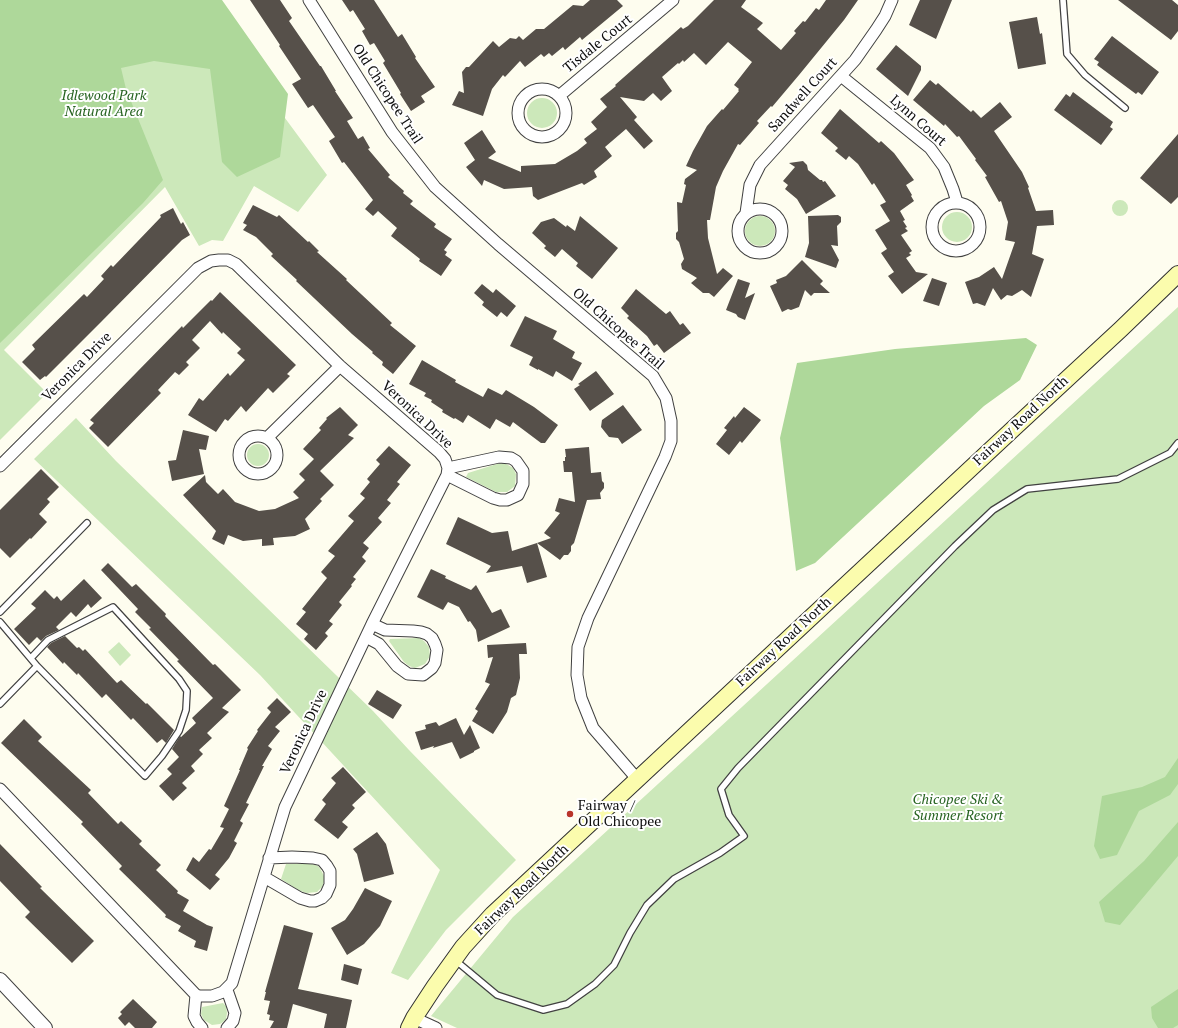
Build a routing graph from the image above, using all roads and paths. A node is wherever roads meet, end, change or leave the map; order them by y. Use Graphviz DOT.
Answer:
graph roads {
  1 [pos="309,0"];
  2 [pos="673,0"];
  3 [pos="892,0"];
  4 [pos="1063,0"];
  5 [pos="841,76"];
  6 [pos="559,96"];
  7 [pos="1125,108"];
  8 [pos="957,202"];
  9 [pos="746,213"];
  10 [pos="1178,274"];
  11 [pos="340,366"];
  12 [pos="268,438"];
  13 [pos="1178,443"];
  14 [pos="0,466"];
  15 [pos="447,472"];
  16 [pos="87,523"];
  17 [pos="0,612"];
  18 [pos="0,622"];
  19 [pos="372,624"];
  20 [pos="366,637"];
  21 [pos="31,658"];
  22 [pos="37,666"];
  23 [pos="0,704"];
  24 [pos="638,780"];
  25 [pos="0,789"];
  26 [pos="269,858"];
  27 [pos="264,877"];
  28 [pos="454,960"];
  29 [pos="0,980"];
  30 [pos="227,990"];
  31 [pos="196,994"];
  32 [pos="412,1023"];
  33 [pos="45,1028"];
  34 [pos="202,1028"];
  35 [pos="227,1028"];
  36 [pos="436,1028"];
  1 -- 24 [label="street, Old Chicopee Trail"];
  2 -- 6 [label="street, Tisdale Court"];
  3 -- 5 [label="street, Sandwell Court"];
  4 -- 7 [label="lane"];
  5 -- 8 [label="street, Lynn Court"];
  5 -- 9 [label="street, Sandwell Court"];
  6 -- 6 [label="street"];
  8 -- 8 [label="street"];
  9 -- 9 [label="street, Sandwell Court"];
  10 -- 24 [label="main road, Fairway Road North"];
  11 -- 12 [label="street"];
  11 -- 14 [label="street, Veronica Drive"];
  11 -- 15 [label="street, Veronica Drive"];
  13 -- 28 [label="lane"];
  15 -- 15 [label="street"];
  15 -- 19 [label="street, Veronica Drive"];
  16 -- 17 [label="lane"];
  18 -- 21 [label="lane"];
  19 -- 20 [label="street, Veronica Drive"];
  19 -- 20 [label="street"];
  20 -- 26 [label="street, Veronica Drive"];
  21 -- 22 [label="lane"];
  21 -- 22 [label="lane"];
  22 -- 23 [label="lane"];
  24 -- 28 [label="main road, Fairway Road North"];
  25 -- 31 [label="street"];
  26 -- 27 [label="street, Veronica Drive"];
  26 -- 27 [label="street"];
  27 -- 30 [label="street, Veronica Drive"];
  28 -- 32 [label="main road, Fairway Road North"];
  29 -- 33 [label="street"];
  30 -- 31 [label="street"];
  30 -- 35 [label="street"];
  31 -- 34 [label="street"];
  32 -- 36 [label="street"];
}
